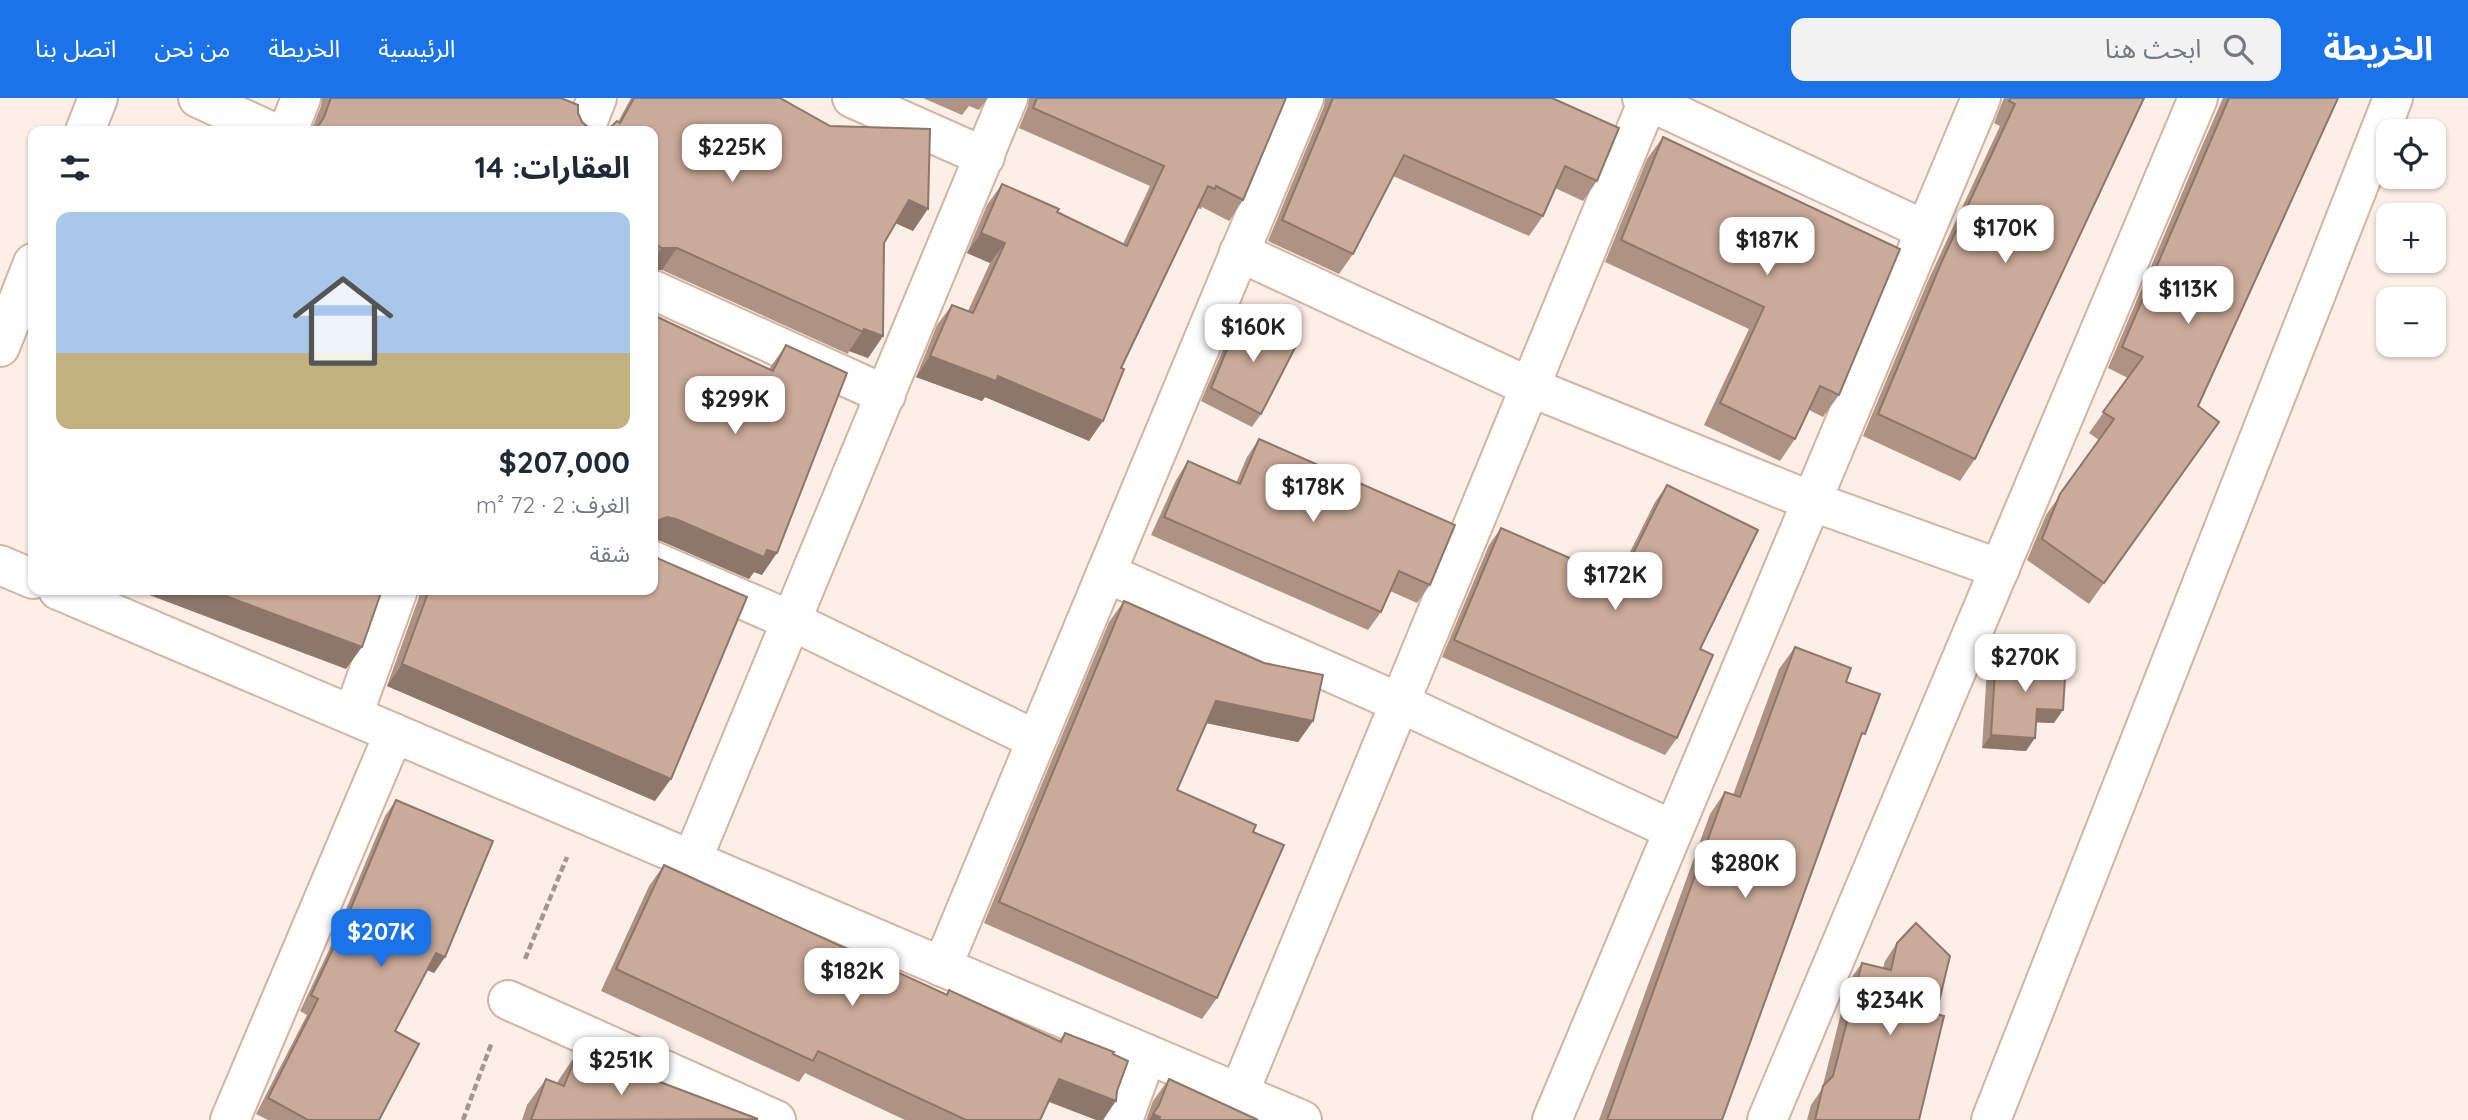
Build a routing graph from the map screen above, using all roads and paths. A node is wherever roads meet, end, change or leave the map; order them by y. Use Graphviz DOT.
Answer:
graph roads {
  1 [pos="98,98"];
  2 [pos="198,98"];
  3 [pos="301,98"];
  4 [pos="597,98"];
  5 [pos="852,98"];
  6 [pos="1008,98"];
  7 [pos="1304,98"];
  8 [pos="1981,98"];
  9 [pos="2197,98"];
  10 [pos="2393,98"];
  11 [pos="1646,99"];
  12 [pos="87,126"];
  13 [pos="259,126"];
  14 [pos="290,126"];
  15 [pos="586,126"];
  16 [pos="985,157"];
  17 [pos="1925,230"];
  18 [pos="1239,252"];
  19 [pos="28,284"];
  20 [pos="658,291"];
  21 [pos="0,347"];
  22 [pos="1530,387"];
  23 [pos="886,395"];
  24 [pos="1811,501"];
  25 [pos="658,563"];
  26 [pos="0,565"];
  27 [pos="2000,569"];
  28 [pos="1106,573"];
  29 [pos="28,577"];
  30 [pos="85,595"];
  31 [pos="396,595"];
  32 [pos="112,600"];
  33 [pos="792,621"];
  34 [pos="1400,703"];
  35 [pos="352,715"];
  36 [pos="394,733"];
  37 [pos="1036,740"];
  38 [pos="1673,830"];
  39 [pos="692,860"];
  40 [pos="942,967"];
  41 [pos="508,1000"];
  42 [pos="1147,1054"];
  43 [pos="1239,1093"];
  44 [pos="230,1120"];
  45 [pos="776,1120"];
  46 [pos="1123,1120"];
  47 [pos="1302,1120"];
  48 [pos="1552,1120"];
  49 [pos="1767,1120"];
  50 [pos="1991,1120"];
  1 -- 12 [label="street"];
  2 -- 13 [label="street"];
  3 -- 14 [label="street"];
  4 -- 15 [label="street"];
  5 -- 16 [label="street"];
  6 -- 16 [label="street"];
  7 -- 18 [label="street"];
  8 -- 17 [label="street"];
  9 -- 27 [label="street"];
  10 -- 50 [label="street"];
  11 -- 17 [label="street"];
  11 -- 22 [label="street"];
  16 -- 23 [label="street"];
  17 -- 24 [label="street"];
  18 -- 22 [label="street"];
  18 -- 28 [label="street"];
  19 -- 21 [label="street"];
  20 -- 23 [label="street"];
  22 -- 24 [label="street"];
  22 -- 34 [label="street"];
  23 -- 33 [label="street"];
  24 -- 27 [label="street"];
  24 -- 38 [label="street"];
  25 -- 33 [label="street"];
  26 -- 29 [label="street"];
  27 -- 49 [label="street"];
  28 -- 34 [label="street"];
  28 -- 37 [label="street"];
  30 -- 32 [label="street"];
  31 -- 35 [label="street"];
  32 -- 35 [label="street"];
  33 -- 37 [label="street"];
  33 -- 39 [label="street"];
  34 -- 38 [label="street"];
  34 -- 43 [label="street"];
  35 -- 36 [label="street"];
  36 -- 39 [label="street"];
  36 -- 44 [label="street"];
  37 -- 40 [label="street"];
  38 -- 48 [label="street"];
  39 -- 40 [label="street"];
  40 -- 42 [label="street"];
  41 -- 45 [label="street"];
  42 -- 43 [label="street"];
  42 -- 46 [label="street"];
  43 -- 47 [label="street"];
}
